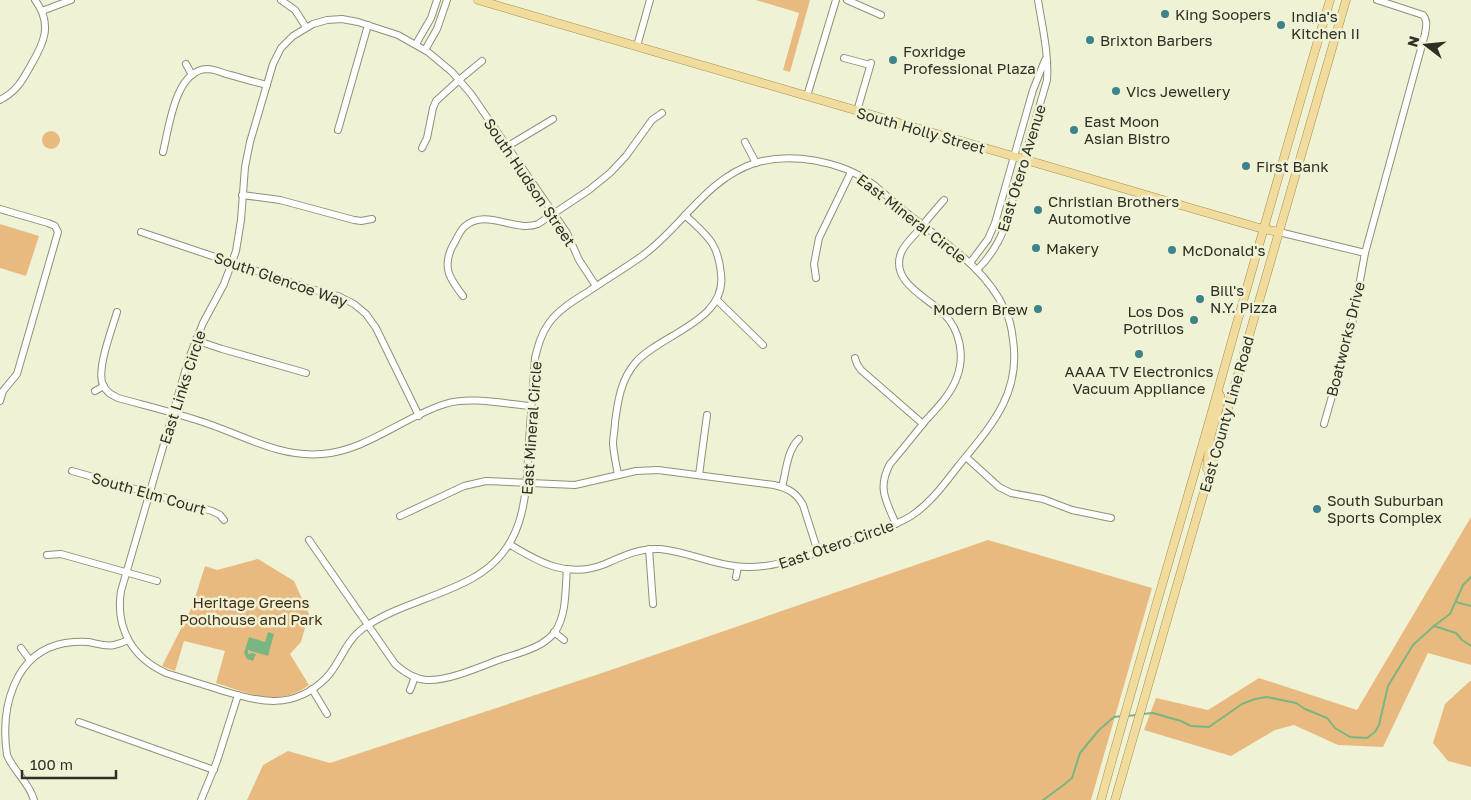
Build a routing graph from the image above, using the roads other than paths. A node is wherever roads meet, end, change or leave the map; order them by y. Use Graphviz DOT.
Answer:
graph roads {
  1 [pos="35,0"];
  2 [pos="71,0"];
  3 [pos="281,0"];
  4 [pos="437,0"];
  5 [pos="447,0"];
  6 [pos="478,0"];
  7 [pos="650,0"];
  8 [pos="836,0"];
  9 [pos="847,0"];
  10 [pos="1038,0"];
  11 [pos="1330,0"];
  12 [pos="1346,0"];
  13 [pos="1377,0"];
  14 [pos="42,11"];
  15 [pos="881,15"];
  16 [pos="368,25"];
  17 [pos="306,28"];
  18 [pos="416,44"];
  19 [pos="637,46"];
  20 [pos="425,50"];
  21 [pos="844,58"];
  22 [pos="1046,59"];
  23 [pos="482,61"];
  24 [pos="186,64"];
  25 [pos="192,75"];
  26 [pos="459,80"];
  27 [pos="267,85"];
  28 [pos="807,96"];
  29 [pos="0,100"];
  30 [pos="857,111"];
  31 [pos="662,113"];
  32 [pos="553,118"];
  33 [pos="338,130"];
  34 [pos="745,142"];
  35 [pos="508,146"];
  36 [pos="422,148"];
  37 [pos="163,152"];
  38 [pos="1013,156"];
  39 [pos="1024,160"];
  40 [pos="756,163"];
  41 [pos="851,172"];
  42 [pos="242,195"];
  43 [pos="944,200"];
  44 [pos="0,209"];
  45 [pos="554,214"];
  46 [pos="685,215"];
  47 [pos="372,219"];
  48 [pos="923,226"];
  49 [pos="1263,229"];
  50 [pos="141,232"];
  51 [pos="1279,232"];
  52 [pos="1365,254"];
  53 [pos="232,263"];
  54 [pos="970,263"];
  55 [pos="977,270"];
  56 [pos="816,278"];
  57 [pos="596,286"];
  58 [pos="463,296"];
  59 [pos="717,300"];
  60 [pos="117,312"];
  61 [pos="195,340"];
  62 [pos="763,346"];
  63 [pos="855,358"];
  64 [pos="306,374"];
  65 [pos="104,386"];
  66 [pos="95,391"];
  67 [pos="1217,393"];
  68 [pos="0,401"];
  69 [pos="532,406"];
  70 [pos="172,413"];
  71 [pos="706,415"];
  72 [pos="419,416"];
  73 [pos="923,424"];
  74 [pos="1324,424"];
  75 [pos="799,439"];
  76 [pos="966,457"];
  77 [pos="72,471"];
  78 [pos="618,474"];
  79 [pos="699,475"];
  80 [pos="527,483"];
  81 [pos="1206,486"];
  82 [pos="782,487"];
  83 [pos="149,493"];
  84 [pos="400,516"];
  85 [pos="1111,518"];
  86 [pos="224,520"];
  87 [pos="896,524"];
  88 [pos="308,540"];
  89 [pos="509,544"];
  90 [pos="649,549"];
  91 [pos="818,552"];
  92 [pos="47,555"];
  93 [pos="738,567"];
  94 [pos="567,569"];
  95 [pos="127,572"];
  96 [pos="736,577"];
  97 [pos="157,581"];
  98 [pos="653,604"];
  99 [pos="368,625"];
  100 [pos="554,632"];
  101 [pos="128,640"];
  102 [pos="564,640"];
  103 [pos="21,648"];
  104 [pos="29,660"];
  105 [pos="415,677"];
  106 [pos="312,689"];
  107 [pos="410,690"];
  108 [pos="238,695"];
  109 [pos="327,714"];
  110 [pos="79,722"];
  111 [pos="2,749"];
  112 [pos="214,770"];
  113 [pos="34,800"];
  114 [pos="201,800"];
  115 [pos="1101,800"];
  116 [pos="1114,800"];
  1 -- 14 [label="street"];
  2 -- 14 [label="street"];
  3 -- 17 [label="street"];
  4 -- 18 [label="street"];
  5 -- 20 [label="street"];
  6 -- 19 [label="main road, South Holly Street"];
  7 -- 19 [label="street"];
  8 -- 28 [label="street"];
  9 -- 15 [label="street"];
  10 -- 22 [label="street, East Otero Avenue"];
  11 -- 49 [label="main road, East County Line Road"];
  12 -- 51 [label="main road, East County Line Road"];
  13 -- 52 [label="street, Boatworks Drive"];
  14 -- 29 [label="street"];
  16 -- 17 [label="street, South Hudson Street"];
  16 -- 18 [label="street, South Hudson Street"];
  16 -- 33 [label="street"];
  17 -- 27 [label="street, East Links Circle"];
  18 -- 20 [label="street, South Hudson Street"];
  19 -- 28 [label="main road, South Holly Street"];
  20 -- 26 [label="street, South Hudson Street"];
  21 -- 30 [label="street"];
  22 -- 38 [label="street, East Otero Avenue"];
  22 -- 39 [label="street, East Otero Avenue"];
  23 -- 26 [label="street"];
  24 -- 25 [label="street"];
  25 -- 27 [label="street"];
  25 -- 37 [label="street"];
  26 -- 35 [label="street, South Hudson Street"];
  26 -- 36 [label="street"];
  27 -- 42 [label="street, East Links Circle"];
  28 -- 30 [label="main road, South Holly Street"];
  30 -- 38 [label="main road, South Holly Street"];
  31 -- 45 [label="street"];
  32 -- 35 [label="street"];
  34 -- 40 [label="street"];
  35 -- 45 [label="street, South Hudson Street"];
  38 -- 39 [label="main road, South Holly Street"];
  38 -- 54 [label="street, East Otero Avenue"];
  39 -- 49 [label="main road, South Holly Street"];
  39 -- 55 [label="street, East Otero Avenue"];
  40 -- 41 [label="street, East Mineral Circle"];
  40 -- 46 [label="street, East Mineral Circle"];
  41 -- 48 [label="street, East Mineral Circle"];
  41 -- 56 [label="street"];
  42 -- 47 [label="street"];
  42 -- 53 [label="street, East Links Circle"];
  43 -- 48 [label="street"];
  44 -- 68 [label="street"];
  45 -- 57 [label="street, South Hudson Street"];
  45 -- 58 [label="street"];
  46 -- 57 [label="street, East Mineral Circle"];
  46 -- 59 [label="street"];
  48 -- 54 [label="street, East Mineral Circle"];
  48 -- 73 [label="street"];
  49 -- 51 [label="main road, South Holly Street"];
  49 -- 67 [label="main road, East County Line Road"];
  50 -- 53 [label="street, South Glencoe Way"];
  51 -- 52 [label="street, South Holly Street"];
  51 -- 81 [label="main road, East County Line Road"];
  52 -- 74 [label="street, Boatworks Drive"];
  53 -- 61 [label="street, East Links Circle"];
  53 -- 72 [label="street, South Glencoe Way"];
  54 -- 55 [label="street, East Mineral Circle"];
  55 -- 76 [label="street, East Otero Circle"];
  57 -- 69 [label="street, East Mineral Circle"];
  59 -- 62 [label="street"];
  59 -- 78 [label="street"];
  60 -- 65 [label="street"];
  61 -- 64 [label="street"];
  61 -- 70 [label="street, East Links Circle"];
  63 -- 73 [label="street"];
  65 -- 66 [label="street"];
  65 -- 70 [label="street"];
  67 -- 81 [label="main road"];
  67 -- 115 [label="main road, East County Line Road"];
  69 -- 72 [label="street"];
  69 -- 80 [label="street, East Mineral Circle"];
  70 -- 72 [label="street"];
  70 -- 83 [label="street, East Links Circle"];
  71 -- 79 [label="street"];
  73 -- 87 [label="street"];
  75 -- 82 [label="street"];
  76 -- 85 [label="street"];
  76 -- 87 [label="street, East Otero Circle"];
  77 -- 83 [label="street, South Elm Court"];
  78 -- 79 [label="street"];
  78 -- 80 [label="street"];
  79 -- 82 [label="street"];
  80 -- 84 [label="street"];
  80 -- 89 [label="street, East Mineral Circle"];
  81 -- 116 [label="main road, East County Line Road"];
  82 -- 91 [label="street"];
  83 -- 86 [label="street, South Elm Court"];
  83 -- 95 [label="street, East Links Circle"];
  87 -- 91 [label="street, East Otero Circle"];
  88 -- 99 [label="street"];
  89 -- 94 [label="street, East Otero Circle"];
  89 -- 99 [label="street, East Mineral Circle"];
  90 -- 93 [label="street, East Otero Circle"];
  90 -- 94 [label="street, East Otero Circle"];
  90 -- 98 [label="street"];
  91 -- 93 [label="street, East Otero Circle"];
  92 -- 95 [label="street"];
  93 -- 96 [label="street"];
  94 -- 100 [label="street"];
  95 -- 97 [label="street"];
  95 -- 101 [label="street, East Links Circle"];
  99 -- 105 [label="street"];
  99 -- 106 [label="street, East Mineral Circle"];
  100 -- 102 [label="street"];
  100 -- 105 [label="street"];
  101 -- 104 [label="street"];
  101 -- 108 [label="street, East Links Circle"];
  103 -- 104 [label="street"];
  104 -- 111 [label="street"];
  105 -- 107 [label="street"];
  106 -- 108 [label="street, East Mineral Circle"];
  106 -- 109 [label="street"];
  108 -- 112 [label="street"];
  110 -- 112 [label="street"];
  111 -- 113 [label="street"];
  112 -- 114 [label="street"];
}
